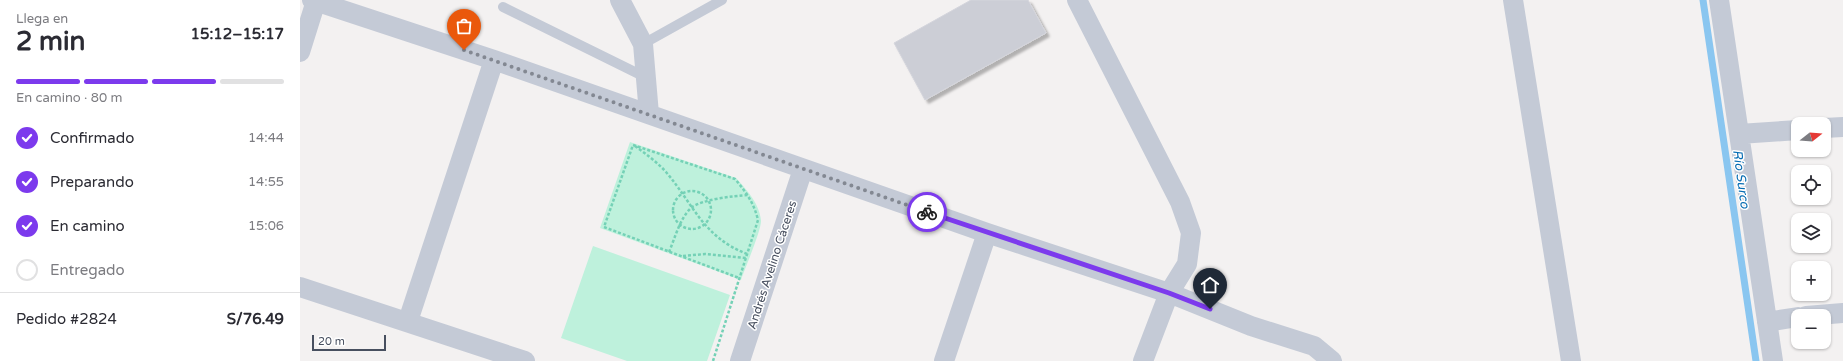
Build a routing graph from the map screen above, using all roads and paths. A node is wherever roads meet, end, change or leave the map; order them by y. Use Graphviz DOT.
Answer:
graph roads {
  1 [pos="620,0"];
  2 [pos="722,0"];
  3 [pos="1078,0"];
  4 [pos="1513,0"];
  5 [pos="1719,0"];
  6 [pos="314,1"];
  7 [pos="503,7"];
  8 [pos="643,44"];
  9 [pos="300,52"];
  10 [pos="494,60"];
  11 [pos="645,78"];
  12 [pos="649,114"];
  13 [pos="1843,127"];
  14 [pos="1831,128"];
  15 [pos="1791,130"];
  16 [pos="1739,134"];
  17 [pos="633,145"];
  18 [pos="803,169"];
  19 [pos="681,195"];
  20 [pos="748,195"];
  21 [pos="709,201"];
  22 [pos="691,208"];
  23 [pos="680,225"];
  24 [pos="704,225"];
  25 [pos="987,233"];
  26 [pos="668,252"];
  27 [pos="746,256"];
  28 [pos="681,257"];
  29 [pos="739,278"];
  30 [pos="300,286"];
  31 [pos="1169,293"];
  32 [pos="1843,313"];
  33 [pos="1831,314"];
  34 [pos="1791,318"];
  35 [pos="408,321"];
  36 [pos="1767,322"];
  37 [pos="525,361"];
  38 [pos="713,361"];
  39 [pos="740,361"];
  40 [pos="944,361"];
  41 [pos="1143,361"];
  42 [pos="1332,361"];
  43 [pos="1571,361"];
  44 [pos="1773,361"];
  1 -- 8 [label="street"];
  2 -- 8 [label="lane"];
  3 -- 31 [label="street"];
  4 -- 43 [label="street"];
  5 -- 16 [label="street"];
  6 -- 9 [label="street"];
  6 -- 10 [label="street"];
  7 -- 11 [label="lane"];
  8 -- 11 [label="street"];
  10 -- 12 [label="street"];
  10 -- 35 [label="street"];
  11 -- 12 [label="street"];
  12 -- 18 [label="street"];
  13 -- 14 [label="street"];
  15 -- 16 [label="street"];
  16 -- 36 [label="street"];
  17 -- 19 [label="path"];
  17 -- 20 [label="path"];
  17 -- 26 [label="path"];
  18 -- 25 [label="street"];
  18 -- 39 [label="street, Andrés Avelino Cáceres"];
  19 -- 21 [label="path"];
  19 -- 22 [label="path"];
  19 -- 23 [label="path"];
  20 -- 21 [label="path"];
  20 -- 27 [label="path"];
  21 -- 22 [label="path"];
  21 -- 24 [label="path"];
  22 -- 23 [label="path"];
  22 -- 24 [label="path"];
  23 -- 24 [label="path"];
  23 -- 26 [label="path"];
  24 -- 27 [label="path"];
  25 -- 31 [label="street"];
  25 -- 40 [label="street"];
  26 -- 28 [label="path"];
  27 -- 28 [label="path"];
  27 -- 29 [label="path"];
  28 -- 29 [label="path"];
  29 -- 38 [label="path"];
  30 -- 35 [label="street"];
  31 -- 41 [label="street"];
  31 -- 42 [label="street"];
  32 -- 33 [label="street"];
  34 -- 36 [label="street"];
  35 -- 37 [label="street"];
  36 -- 44 [label="street"];
}
